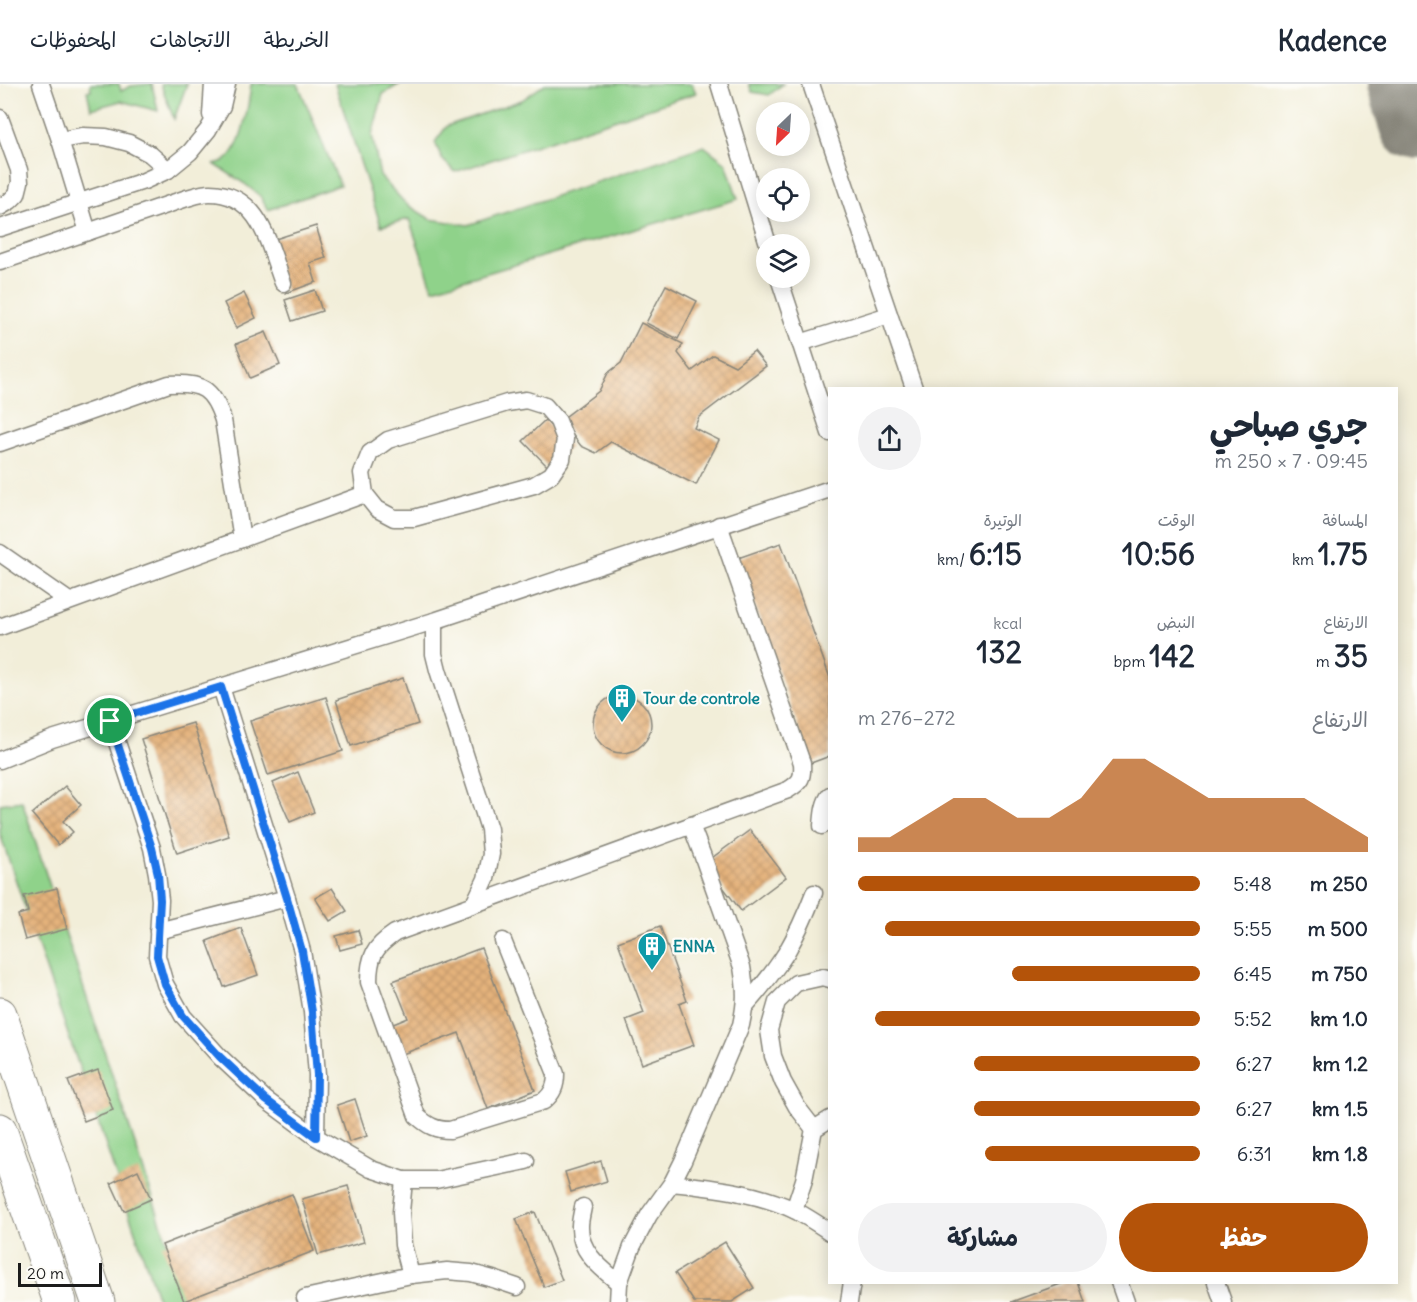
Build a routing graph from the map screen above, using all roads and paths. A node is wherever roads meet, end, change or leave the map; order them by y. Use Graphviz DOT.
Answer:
graph roads {
  1 [pos="41,84"];
  2 [pos="213,84"];
  3 [pos="227,84"];
  4 [pos="719,84"];
  5 [pos="811,84"];
  6 [pos="0,118"];
  7 [pos="208,130"];
  8 [pos="60,140"];
  9 [pos="168,170"];
  10 [pos="79,202"];
  11 [pos="0,207"];
  12 [pos="0,228"];
  13 [pos="88,232"];
  14 [pos="765,234"];
  15 [pos="0,262"];
  16 [pos="283,283"];
  17 [pos="782,288"];
  18 [pos="889,315"];
  19 [pos="800,343"];
  20 [pos="914,387"];
  21 [pos="828,427"];
  22 [pos="0,443"];
  23 [pos="828,490"];
  24 [pos="365,494"];
  25 [pos="719,525"];
  26 [pos="242,539"];
  27 [pos="0,553"];
  28 [pos="69,601"];
  29 [pos="434,621"];
  30 [pos="0,627"];
  31 [pos="221,687"];
  32 [pos="110,721"];
  33 [pos="0,760"];
  34 [pos="828,796"];
  35 [pos="691,825"];
  36 [pos="822,826"];
  37 [pos="814,893"];
  38 [pos="287,898"];
  39 [pos="474,904"];
  40 [pos="158,931"];
  41 [pos="503,941"];
  42 [pos="828,978"];
  43 [pos="746,1005"];
  44 [pos="0,1014"];
  45 [pos="828,1120"];
  46 [pos="814,1129"];
  47 [pos="0,1130"];
  48 [pos="316,1137"];
  49 [pos="526,1161"];
  50 [pos="404,1180"];
  51 [pos="672,1183"];
  52 [pos="583,1207"];
  53 [pos="794,1210"];
  54 [pos="828,1231"];
  55 [pos="411,1275"];
  56 [pos="620,1282"];
  57 [pos="852,1284"];
  58 [pos="1120,1284"];
  59 [pos="1217,1284"];
  60 [pos="517,1287"];
  61 [pos="305,1298"];
  62 [pos="60,1302"];
  63 [pos="98,1302"];
  64 [pos="618,1302"];
  65 [pos="849,1302"];
  66 [pos="1126,1302"];
  67 [pos="1223,1302"];
  1 -- 8 [label="lane"];
  2 -- 7 [label="lane"];
  3 -- 7 [label="lane"];
  4 -- 14 [label="lane"];
  5 -- 18 [label="lane"];
  6 -- 11 [label="lane"];
  7 -- 9 [label="lane"];
  8 -- 9 [label="lane"];
  8 -- 10 [label="lane"];
  9 -- 10 [label="lane"];
  10 -- 12 [label="lane"];
  10 -- 13 [label="lane"];
  13 -- 15 [label="lane"];
  13 -- 16 [label="lane"];
  17 -- 19 [label="lane"];
  18 -- 19 [label="lane"];
  18 -- 20 [label="lane"];
  19 -- 21 [label="lane"];
  22 -- 26 [label="lane"];
  23 -- 25 [label="lane"];
  24 -- 24 [label="lane"];
  24 -- 26 [label="lane"];
  25 -- 29 [label="lane"];
  25 -- 35 [label="lane"];
  26 -- 28 [label="lane"];
  27 -- 28 [label="lane"];
  28 -- 30 [label="lane"];
  29 -- 31 [label="lane"];
  29 -- 39 [label="lane"];
  31 -- 32 [label="lane"];
  31 -- 38 [label="lane"];
  32 -- 33 [label="lane"];
  32 -- 40 [label="lane"];
  34 -- 36 [label="lane"];
  35 -- 39 [label="lane"];
  35 -- 43 [label="lane"];
  37 -- 43 [label="lane"];
  38 -- 40 [label="lane"];
  38 -- 48 [label="lane"];
  39 -- 41 [label="lane"];
  40 -- 48 [label="lane"];
  42 -- 46 [label="lane"];
  43 -- 51 [label="lane"];
  44 -- 63 [label="highway"];
  45 -- 46 [label="lane"];
  46 -- 53 [label="lane"];
  47 -- 62 [label="highway"];
  48 -- 50 [label="lane"];
  49 -- 50 [label="lane"];
  50 -- 55 [label="lane"];
  51 -- 53 [label="lane"];
  51 -- 56 [label="lane"];
  52 -- 56 [label="lane"];
  53 -- 54 [label="lane"];
  55 -- 60 [label="lane"];
  55 -- 61 [label="lane"];
  56 -- 64 [label="lane"];
  57 -- 65 [label="lane"];
  58 -- 66 [label="lane"];
  59 -- 67 [label="lane"];
}
